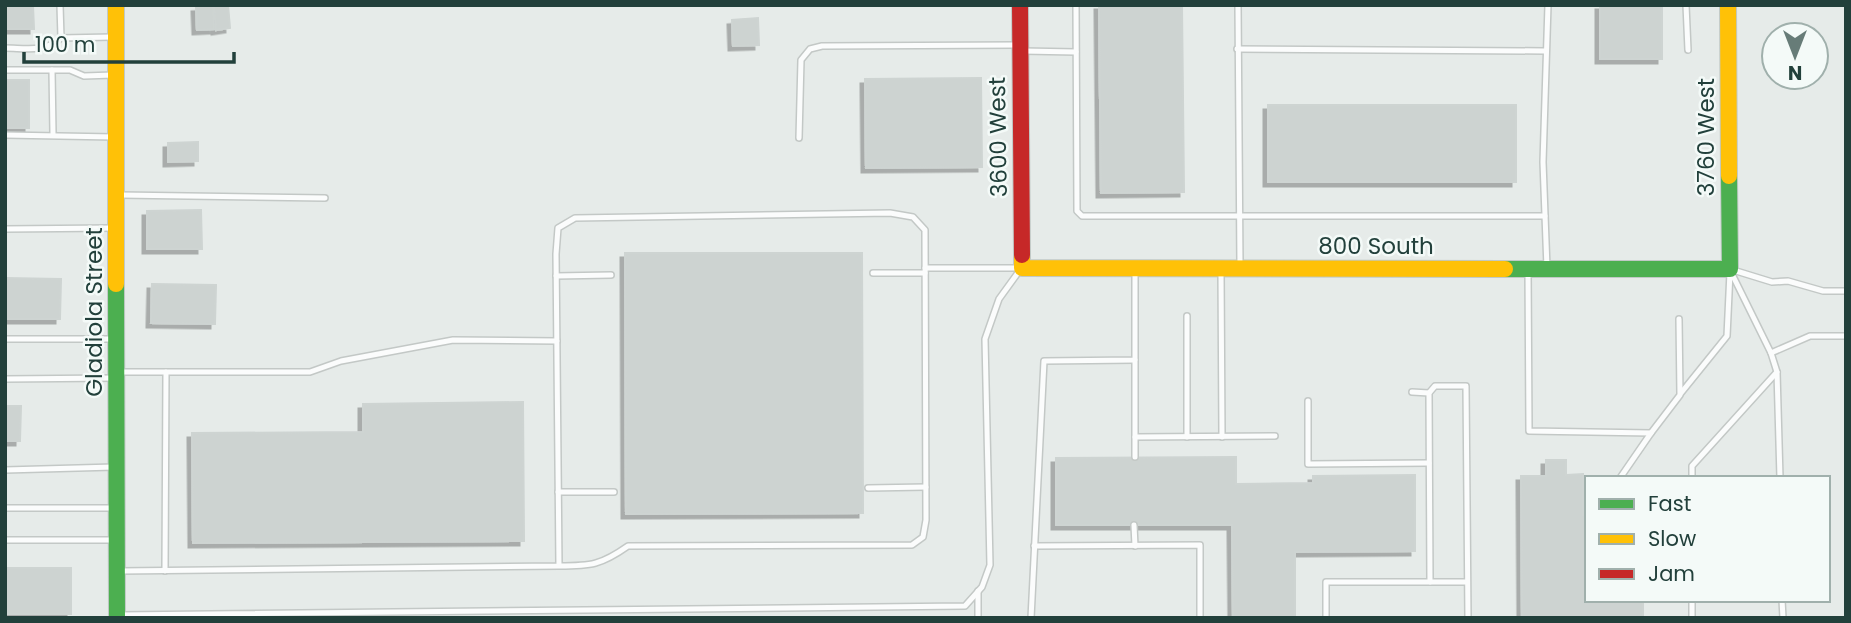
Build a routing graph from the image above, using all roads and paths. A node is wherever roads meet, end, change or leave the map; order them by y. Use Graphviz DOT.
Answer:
graph roads {
  1 [pos="60,5"];
  2 [pos="116,5"];
  3 [pos="1020,5"];
  4 [pos="1076,5"];
  5 [pos="1238,5"];
  6 [pos="1548,5"];
  7 [pos="1686,5"];
  8 [pos="1728,5"];
  9 [pos="116,37"];
  10 [pos="61,38"];
  11 [pos="5,48"];
  12 [pos="1020,48"];
  13 [pos="1237,49"];
  14 [pos="1688,50"];
  15 [pos="1545,51"];
  16 [pos="1076,52"];
  17 [pos="5,70"];
  18 [pos="52,70"];
  19 [pos="116,75"];
  20 [pos="53,134"];
  21 [pos="5,135"];
  22 [pos="116,137"];
  23 [pos="799,138"];
  24 [pos="116,195"];
  25 [pos="326,198"];
  26 [pos="1240,216"];
  27 [pos="1545,216"];
  28 [pos="117,228"];
  29 [pos="5,229"];
  30 [pos="1022,268"];
  31 [pos="1135,268"];
  32 [pos="1221,268"];
  33 [pos="1240,268"];
  34 [pos="1528,269"];
  35 [pos="1547,269"];
  36 [pos="1730,269"];
  37 [pos="925,271"];
  38 [pos="873,273"];
  39 [pos="611,275"];
  40 [pos="556,276"];
  41 [pos="1846,291"];
  42 [pos="1187,316"];
  43 [pos="1679,319"];
  44 [pos="1846,336"];
  45 [pos="117,339"];
  46 [pos="5,340"];
  47 [pos="557,341"];
  48 [pos="1771,353"];
  49 [pos="1135,360"];
  50 [pos="166,372"];
  51 [pos="1777,372"];
  52 [pos="117,375"];
  53 [pos="5,379"];
  54 [pos="1412,392"];
  55 [pos="1429,393"];
  56 [pos="1680,395"];
  57 [pos="1308,401"];
  58 [pos="1651,433"];
  59 [pos="1275,436"];
  60 [pos="1135,437"];
  61 [pos="1187,437"];
  62 [pos="1222,437"];
  63 [pos="1135,457"];
  64 [pos="1429,463"];
  65 [pos="117,467"];
  66 [pos="5,470"];
  67 [pos="1623,476"];
  68 [pos="1692,476"];
  69 [pos="1780,476"];
  70 [pos="926,487"];
  71 [pos="869,488"];
  72 [pos="558,492"];
  73 [pos="614,492"];
  74 [pos="5,508"];
  75 [pos="117,509"];
  76 [pos="1135,525"];
  77 [pos="5,540"];
  78 [pos="117,540"];
  79 [pos="1034,546"];
  80 [pos="1135,546"];
  81 [pos="559,566"];
  82 [pos="117,571"];
  83 [pos="165,571"];
  84 [pos="1430,582"];
  85 [pos="1467,582"];
  86 [pos="978,591"];
  87 [pos="117,616"];
  88 [pos="172,616"];
  89 [pos="978,618"];
  90 [pos="1031,618"];
  91 [pos="1200,618"];
  92 [pos="1326,618"];
  93 [pos="1468,618"];
  1 -- 10 [label="lane"];
  2 -- 9 [label="street, Gladiola Street"];
  3 -- 12 [label="street, 3600 West"];
  4 -- 16 [label="lane"];
  5 -- 13 [label="lane"];
  6 -- 15 [label="lane"];
  7 -- 14 [label="lane"];
  8 -- 36 [label="street, 3760 West"];
  9 -- 10 [label="lane"];
  9 -- 19 [label="street, Gladiola Street"];
  10 -- 11 [label="lane"];
  12 -- 16 [label="lane"];
  12 -- 23 [label="lane"];
  12 -- 30 [label="street, 3600 West"];
  13 -- 15 [label="lane"];
  13 -- 26 [label="lane"];
  15 -- 27 [label="lane"];
  16 -- 26 [label="lane"];
  17 -- 18 [label="lane"];
  18 -- 19 [label="lane"];
  18 -- 20 [label="lane"];
  19 -- 22 [label="street, Gladiola Street"];
  20 -- 21 [label="lane"];
  20 -- 22 [label="lane"];
  22 -- 24 [label="street, Gladiola Street"];
  24 -- 25 [label="lane"];
  24 -- 28 [label="street, Gladiola Street"];
  26 -- 27 [label="lane"];
  26 -- 33 [label="lane"];
  27 -- 35 [label="lane"];
  28 -- 29 [label="lane"];
  28 -- 45 [label="street, Gladiola Street"];
  30 -- 31 [label="street, 800 South"];
  30 -- 37 [label="lane"];
  30 -- 86 [label="lane"];
  31 -- 32 [label="street, 800 South"];
  31 -- 49 [label="lane"];
  32 -- 33 [label="street, 800 South"];
  32 -- 62 [label="lane"];
  33 -- 34 [label="street, 800 South"];
  34 -- 35 [label="street, 800 South"];
  34 -- 58 [label="lane"];
  35 -- 36 [label="street, 800 South"];
  36 -- 41 [label="lane"];
  36 -- 48 [label="lane"];
  36 -- 56 [label="lane"];
  37 -- 38 [label="lane"];
  37 -- 40 [label="lane"];
  37 -- 70 [label="lane"];
  39 -- 40 [label="lane"];
  40 -- 47 [label="lane"];
  42 -- 61 [label="lane"];
  43 -- 56 [label="lane"];
  44 -- 48 [label="lane"];
  45 -- 46 [label="lane"];
  45 -- 52 [label="street, Gladiola Street"];
  47 -- 50 [label="lane"];
  47 -- 72 [label="lane"];
  48 -- 51 [label="lane"];
  49 -- 60 [label="lane"];
  49 -- 79 [label="lane"];
  50 -- 52 [label="lane"];
  50 -- 83 [label="lane"];
  51 -- 68 [label="lane"];
  51 -- 69 [label="lane"];
  52 -- 53 [label="lane"];
  52 -- 65 [label="street, Gladiola Street"];
  54 -- 55 [label="lane"];
  55 -- 64 [label="lane"];
  55 -- 85 [label="lane"];
  56 -- 58 [label="lane"];
  57 -- 64 [label="lane"];
  58 -- 67 [label="lane"];
  59 -- 62 [label="lane"];
  60 -- 61 [label="lane"];
  60 -- 63 [label="lane"];
  61 -- 62 [label="lane"];
  64 -- 84 [label="lane"];
  65 -- 66 [label="lane"];
  65 -- 75 [label="street, Gladiola Street"];
  70 -- 71 [label="lane"];
  70 -- 81 [label="lane"];
  72 -- 73 [label="lane"];
  72 -- 81 [label="lane"];
  74 -- 75 [label="lane"];
  75 -- 78 [label="street, Gladiola Street"];
  76 -- 80 [label="lane"];
  77 -- 78 [label="lane"];
  78 -- 82 [label="street, Gladiola Street"];
  79 -- 80 [label="lane"];
  79 -- 90 [label="lane"];
  80 -- 91 [label="lane"];
  81 -- 83 [label="lane"];
  82 -- 83 [label="lane"];
  82 -- 87 [label="street, Gladiola Street"];
  84 -- 85 [label="lane"];
  84 -- 92 [label="lane"];
  85 -- 93 [label="lane"];
  86 -- 88 [label="lane"];
  86 -- 89 [label="lane"];
  87 -- 88 [label="lane"];
}
